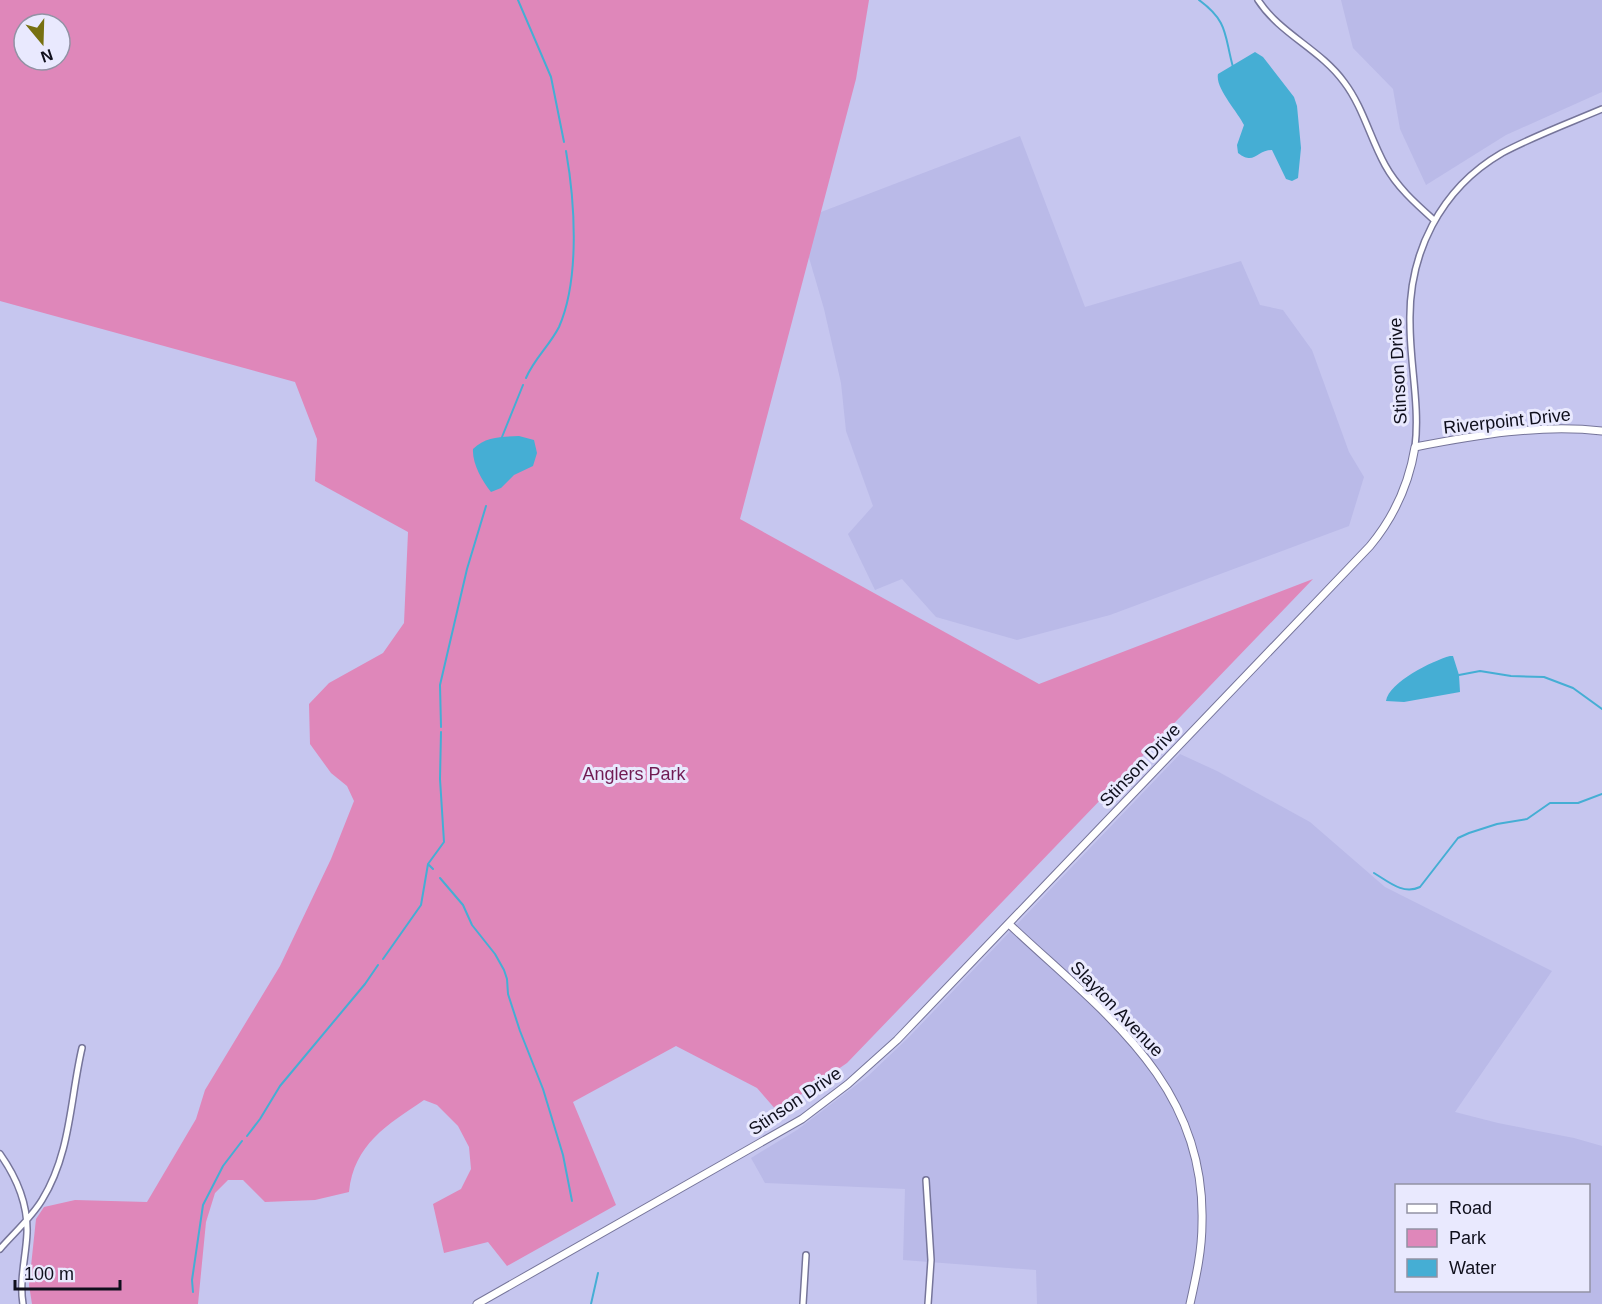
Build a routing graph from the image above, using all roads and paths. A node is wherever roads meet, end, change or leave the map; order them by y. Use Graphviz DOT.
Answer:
graph roads {
  1 [pos="1258,0"];
  2 [pos="1602,109"];
  3 [pos="1434,220"];
  4 [pos="1602,431"];
  5 [pos="1415,447"];
  6 [pos="1009,924"];
  7 [pos="82,1048"];
  8 [pos="0,1154"];
  9 [pos="926,1180"];
  10 [pos="26,1220"];
  11 [pos="0,1249"];
  12 [pos="806,1255"];
  13 [pos="23,1304"];
  14 [pos="477,1304"];
  15 [pos="803,1304"];
  16 [pos="928,1304"];
  17 [pos="1190,1304"];
  1 -- 3 [label="street"];
  2 -- 3 [label="street, Stinson Drive"];
  3 -- 5 [label="street, Stinson Drive"];
  4 -- 5 [label="street, Riverpoint Drive"];
  5 -- 6 [label="street, Stinson Drive"];
  6 -- 14 [label="street, Stinson Drive"];
  6 -- 17 [label="street, Slayton Avenue"];
  7 -- 10 [label="street"];
  8 -- 10 [label="street"];
  9 -- 16 [label="street"];
  10 -- 11 [label="street"];
  10 -- 13 [label="street"];
  12 -- 15 [label="street"];
}
